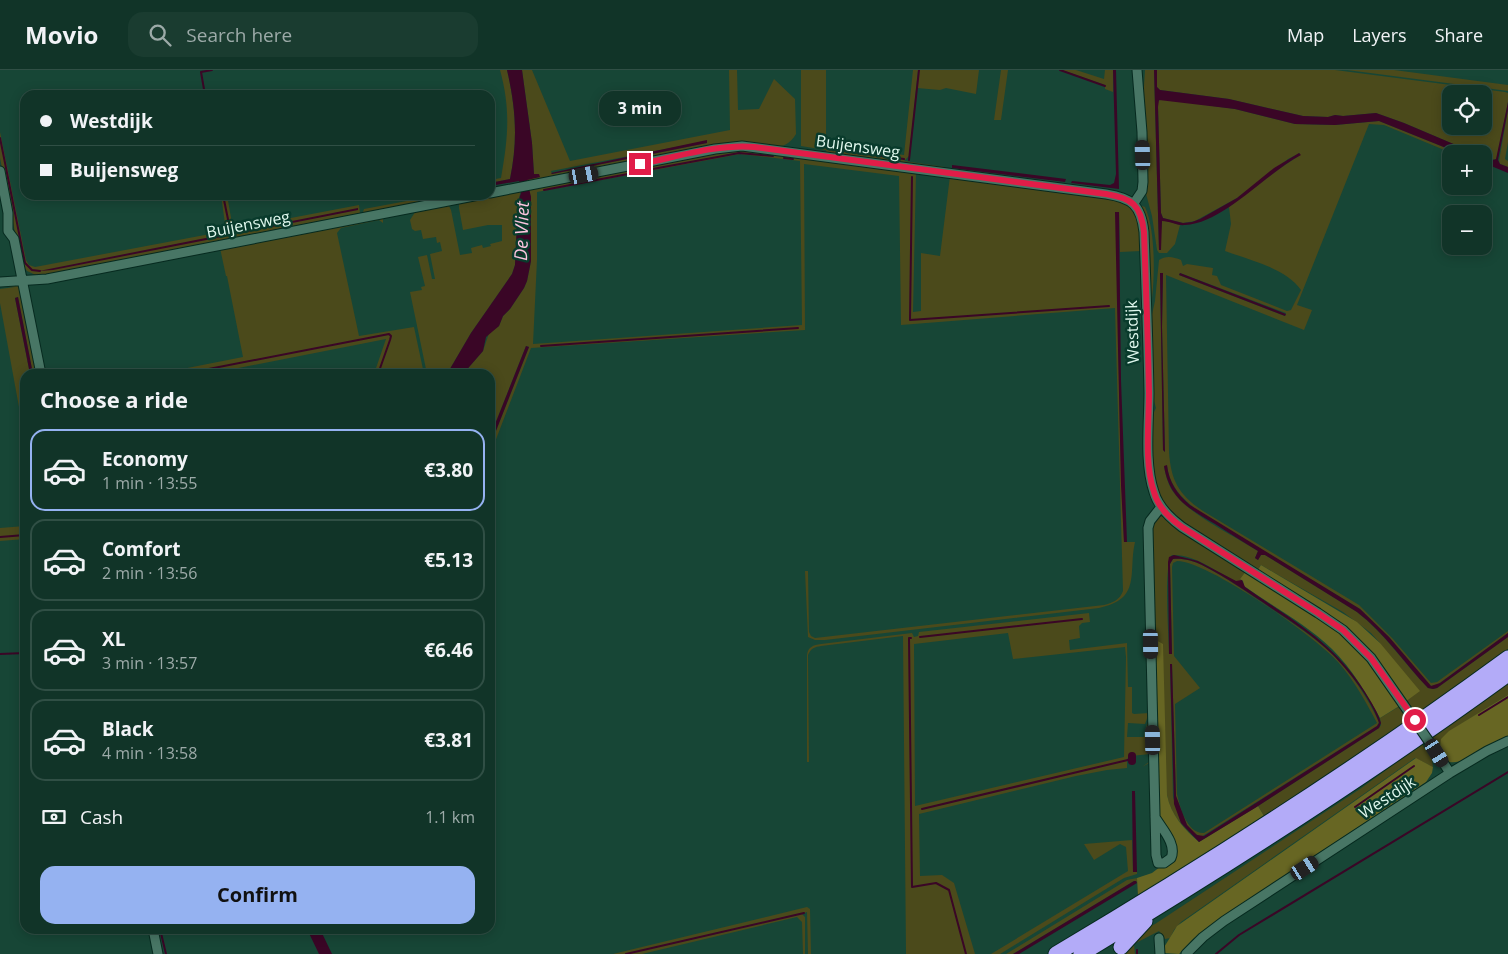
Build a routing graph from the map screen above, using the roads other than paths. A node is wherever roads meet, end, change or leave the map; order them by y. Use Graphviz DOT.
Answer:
graph roads {
  1 [pos="1137,70"];
  2 [pos="0,171"];
  3 [pos="495,192"];
  4 [pos="453,200"];
  5 [pos="1134,203"];
  6 [pos="4,230"];
  7 [pos="22,281"];
  8 [pos="0,282"];
  9 [pos="40,369"];
  10 [pos="1161,507"];
  11 [pos="1508,658"];
  12 [pos="1508,674"];
  13 [pos="1508,741"];
  14 [pos="1450,774"];
  15 [pos="1155,818"];
  16 [pos="1160,906"];
  17 [pos="154,934"];
  18 [pos="1159,938"];
  19 [pos="1121,948"];
  20 [pos="158,954"];
  21 [pos="1056,954"];
  22 [pos="1081,954"];
  23 [pos="1160,954"];
  24 [pos="1186,954"];
  1 -- 5 [label="street"];
  2 -- 6 [label="street"];
  3 -- 5 [label="street, Buijensweg"];
  4 -- 7 [label="street, Buijensweg"];
  5 -- 10 [label="street, Westdijk"];
  6 -- 7 [label="street"];
  7 -- 8 [label="street, Buijensweg"];
  7 -- 9 [label="street"];
  10 -- 14 [label="street, Westdijk, bridge"];
  10 -- 15 [label="street"];
  11 -- 21 [label="highway"];
  12 -- 16 [label="highway"];
  13 -- 14 [label="street"];
  14 -- 24 [label="street, Westdijk"];
  16 -- 19 [label="highway"];
  16 -- 22 [label="highway"];
  17 -- 20 [label="street"];
  18 -- 23 [label="street"];
}
